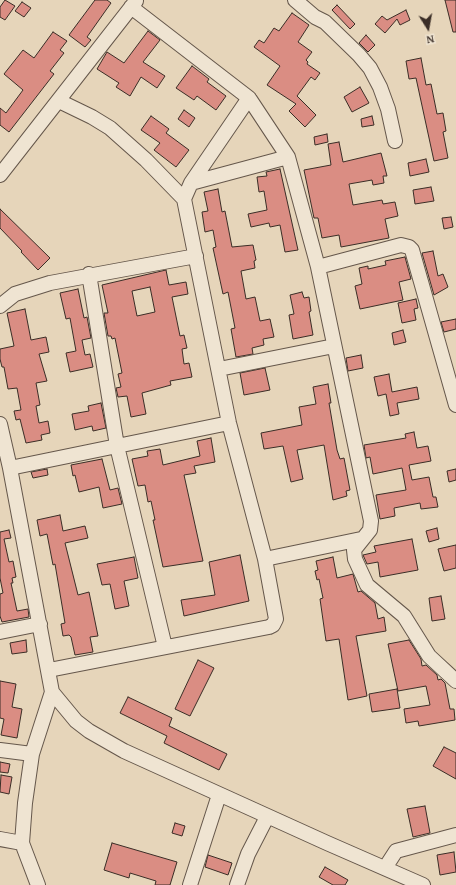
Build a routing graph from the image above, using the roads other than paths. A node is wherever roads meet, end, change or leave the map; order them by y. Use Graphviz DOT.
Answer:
graph roads {
  1 [pos="295,0"];
  2 [pos="134,4"];
  3 [pos="249,98"];
  4 [pos="59,101"];
  5 [pos="395,140"];
  6 [pos="288,157"];
  7 [pos="0,175"];
  8 [pos="190,183"];
  9 [pos="184,199"];
  10 [pos="196,256"];
  11 [pos="318,267"];
  12 [pos="90,274"];
  13 [pos="0,306"];
  14 [pos="334,346"];
  15 [pos="219,369"];
  16 [pos="456,405"];
  17 [pos="229,423"];
  18 [pos="0,424"];
  19 [pos="117,446"];
  20 [pos="10,468"];
  21 [pos="361,538"];
  22 [pos="265,559"];
  23 [pos="40,624"];
  24 [pos="0,632"];
  25 [pos="165,647"];
  26 [pos="49,670"];
  27 [pos="456,681"];
  28 [pos="52,692"];
  29 [pos="0,750"];
  30 [pos="32,754"];
  31 [pos="219,795"];
  32 [pos="267,817"];
  33 [pos="456,835"];
  34 [pos="0,839"];
  35 [pos="22,843"];
  36 [pos="390,870"];
  37 [pos="38,885"];
  38 [pos="190,885"];
  39 [pos="237,885"];
  40 [pos="404,885"];
  41 [pos="423,885"];
  1 -- 5 [label="street"];
  2 -- 3 [label="street"];
  2 -- 4 [label="street"];
  3 -- 6 [label="street"];
  3 -- 8 [label="street"];
  4 -- 7 [label="street"];
  4 -- 9 [label="street"];
  6 -- 8 [label="street"];
  6 -- 11 [label="street"];
  8 -- 9 [label="street"];
  9 -- 10 [label="street"];
  10 -- 12 [label="street"];
  10 -- 15 [label="street"];
  11 -- 14 [label="street"];
  11 -- 16 [label="street"];
  12 -- 13 [label="street"];
  12 -- 19 [label="street"];
  14 -- 15 [label="street"];
  14 -- 21 [label="street"];
  15 -- 17 [label="street"];
  17 -- 19 [label="street"];
  17 -- 22 [label="street"];
  18 -- 20 [label="street"];
  19 -- 20 [label="street"];
  19 -- 25 [label="street"];
  20 -- 23 [label="street"];
  21 -- 22 [label="street"];
  21 -- 27 [label="street"];
  22 -- 25 [label="street"];
  23 -- 24 [label="street"];
  23 -- 26 [label="street"];
  25 -- 26 [label="street"];
  26 -- 28 [label="street"];
  28 -- 30 [label="street"];
  28 -- 31 [label="street"];
  29 -- 30 [label="street"];
  30 -- 35 [label="street"];
  31 -- 32 [label="street"];
  31 -- 38 [label="street"];
  32 -- 36 [label="street"];
  32 -- 39 [label="street"];
  33 -- 36 [label="street"];
  34 -- 35 [label="street"];
  35 -- 37 [label="street"];
  36 -- 40 [label="street"];
  36 -- 41 [label="street"];
}
